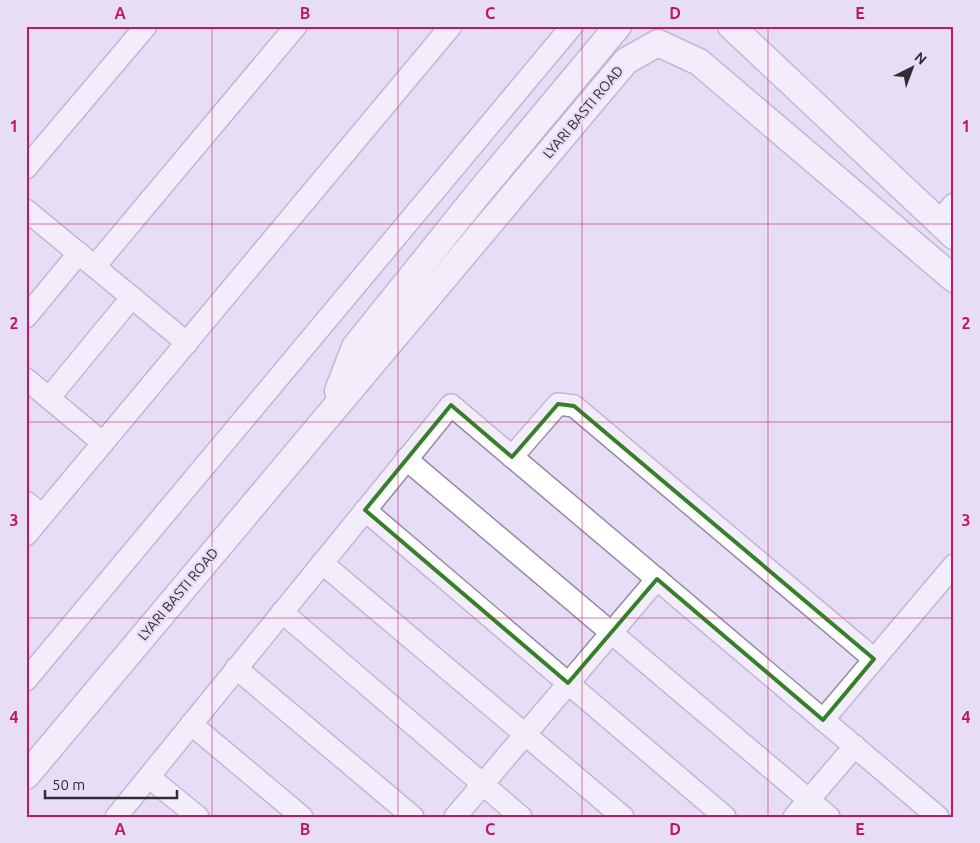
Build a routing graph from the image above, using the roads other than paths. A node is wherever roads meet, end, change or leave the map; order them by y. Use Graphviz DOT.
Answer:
graph roads {
  1 [pos="146,26"];
  2 [pos="296,26"];
  3 [pos="451,26"];
  4 [pos="572,26"];
  5 [pos="618,26"];
  6 [pos="731,26"];
  7 [pos="26,168"];
  8 [pos="27,211"];
  9 [pos="949,221"];
  10 [pos="78,253"];
  11 [pos="95,266"];
  12 [pos="954,279"];
  13 [pos="132,297"];
  14 [pos="26,317"];
  15 [pos="187,343"];
  16 [pos="26,379"];
  17 [pos="49,398"];
  18 [pos="329,412"];
  19 [pos="103,443"];
  20 [pos="512,457"];
  21 [pos="406,460"];
  22 [pos="26,502"];
  23 [pos="365,510"];
  24 [pos="42,515"];
  25 [pos="26,534"];
  26 [pos="322,563"];
  27 [pos="954,564"];
  28 [pos="657,579"];
  29 [pos="282,612"];
  30 [pos="611,633"];
  31 [pos="874,659"];
  32 [pos="236,668"];
  33 [pos="26,680"];
  34 [pos="568,683"];
  35 [pos="823,720"];
  36 [pos="191,724"];
  37 [pos="525,734"];
  38 [pos="854,746"];
  39 [pos="26,776"];
  40 [pos="148,776"];
  41 [pos="482,785"];
  42 [pos="809,800"];
  43 [pos="116,817"];
  44 [pos="198,817"];
  45 [pos="302,817"];
  46 [pos="413,817"];
  47 [pos="455,817"];
  48 [pos="521,817"];
  49 [pos="623,817"];
  50 [pos="725,817"];
  51 [pos="794,817"];
  52 [pos="829,817"];
  53 [pos="938,817"];
  1 -- 7 [label="street"];
  2 -- 11 [label="street"];
  3 -- 15 [label="street"];
  4 -- 33 [label="street"];
  5 -- 18 [label="main road, LYARI BASTI ROAD"];
  6 -- 9 [label="main road"];
  8 -- 10 [label="street"];
  10 -- 11 [label="street"];
  10 -- 14 [label="street"];
  11 -- 13 [label="street"];
  12 -- 18 [label="main road, LYARI BASTI ROAD"];
  13 -- 15 [label="street"];
  13 -- 17 [label="street"];
  15 -- 19 [label="street"];
  16 -- 17 [label="street"];
  17 -- 19 [label="street"];
  18 -- 39 [label="main road, LYARI BASTI ROAD"];
  19 -- 24 [label="street"];
  20 -- 21 [label="street"];
  20 -- 28 [label="street"];
  20 -- 31 [label="street"];
  21 -- 23 [label="street"];
  21 -- 30 [label="street"];
  22 -- 24 [label="street"];
  23 -- 26 [label="street"];
  23 -- 34 [label="street"];
  24 -- 25 [label="street"];
  26 -- 29 [label="street"];
  26 -- 37 [label="street"];
  27 -- 31 [label="street"];
  28 -- 30 [label="street"];
  28 -- 35 [label="street"];
  29 -- 32 [label="street"];
  29 -- 41 [label="street"];
  30 -- 34 [label="street"];
  30 -- 42 [label="street"];
  31 -- 35 [label="street"];
  32 -- 36 [label="street"];
  32 -- 46 [label="street"];
  34 -- 37 [label="street"];
  34 -- 50 [label="street"];
  35 -- 38 [label="street"];
  36 -- 40 [label="street"];
  36 -- 45 [label="street"];
  37 -- 41 [label="street"];
  37 -- 49 [label="street"];
  38 -- 42 [label="street"];
  38 -- 53 [label="street"];
  40 -- 43 [label="street"];
  40 -- 44 [label="street"];
  41 -- 47 [label="street"];
  41 -- 48 [label="street"];
  42 -- 51 [label="street"];
  42 -- 52 [label="street"];
}
